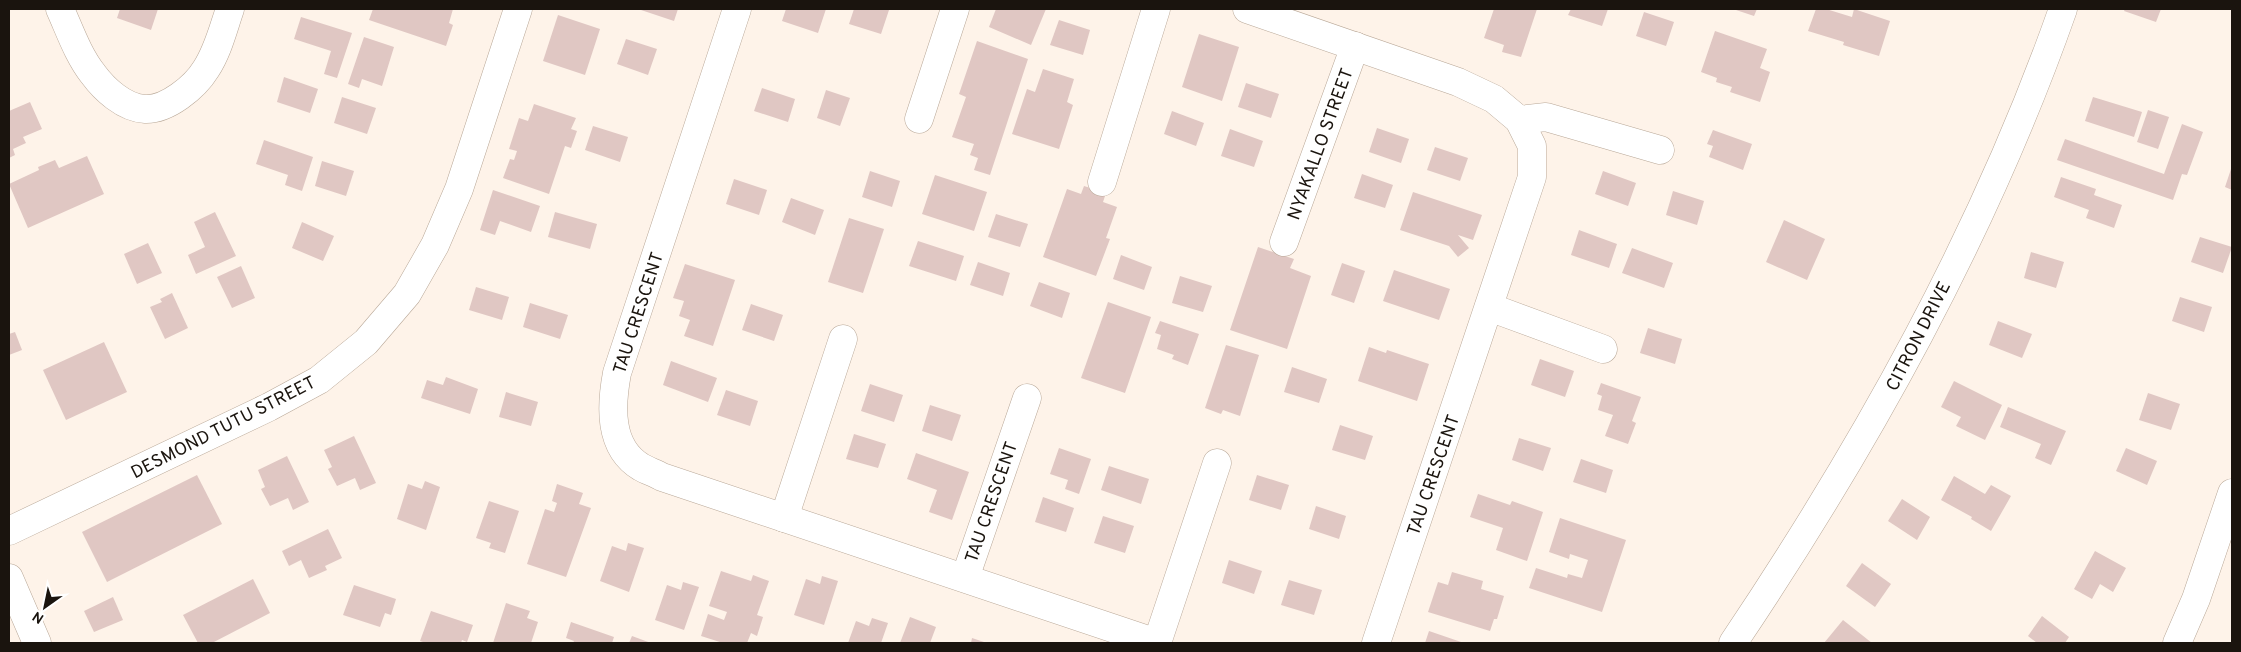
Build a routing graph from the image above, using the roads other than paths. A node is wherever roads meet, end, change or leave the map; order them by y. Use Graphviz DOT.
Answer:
graph roads {
  1 [pos="60,9"];
  2 [pos="230,9"];
  3 [pos="518,9"];
  4 [pos="737,9"];
  5 [pos="955,9"];
  6 [pos="1156,9"];
  7 [pos="1247,9"];
  8 [pos="2063,9"];
  9 [pos="1355,46"];
  10 [pos="919,120"];
  11 [pos="1519,120"];
  12 [pos="1660,150"];
  13 [pos="1102,182"];
  14 [pos="1284,242"];
  15 [pos="1489,307"];
  16 [pos="843,339"];
  17 [pos="1603,349"];
  18 [pos="1027,398"];
  19 [pos="1217,463"];
  20 [pos="2232,493"];
  21 [pos="784,518"];
  22 [pos="9,531"];
  23 [pos="9,578"];
  24 [pos="965,578"];
  25 [pos="37,643"];
  26 [pos="1157,643"];
  27 [pos="1376,643"];
  28 [pos="1734,643"];
  29 [pos="2177,643"];
  1 -- 2 [label="street"];
  3 -- 22 [label="street, DESMOND TUTU STREET"];
  4 -- 21 [label="street, TAU CRESCENT"];
  5 -- 10 [label="street"];
  6 -- 13 [label="street"];
  7 -- 9 [label="street, NYAKALLO STREET"];
  8 -- 28 [label="street, CITRON DRIVE"];
  9 -- 11 [label="street, NYAKALLO STREET"];
  9 -- 14 [label="street, NYAKALLO STREET"];
  11 -- 12 [label="street"];
  11 -- 15 [label="street, TAU CRESCENT"];
  15 -- 17 [label="street"];
  15 -- 27 [label="street, TAU CRESCENT"];
  16 -- 21 [label="street"];
  18 -- 24 [label="street, TAU CRESCENT"];
  19 -- 26 [label="street, TAU CRESCENT"];
  20 -- 29 [label="street"];
  21 -- 24 [label="street, TAU CRESCENT"];
  23 -- 25 [label="street"];
  24 -- 26 [label="street, TAU CRESCENT"];
}
